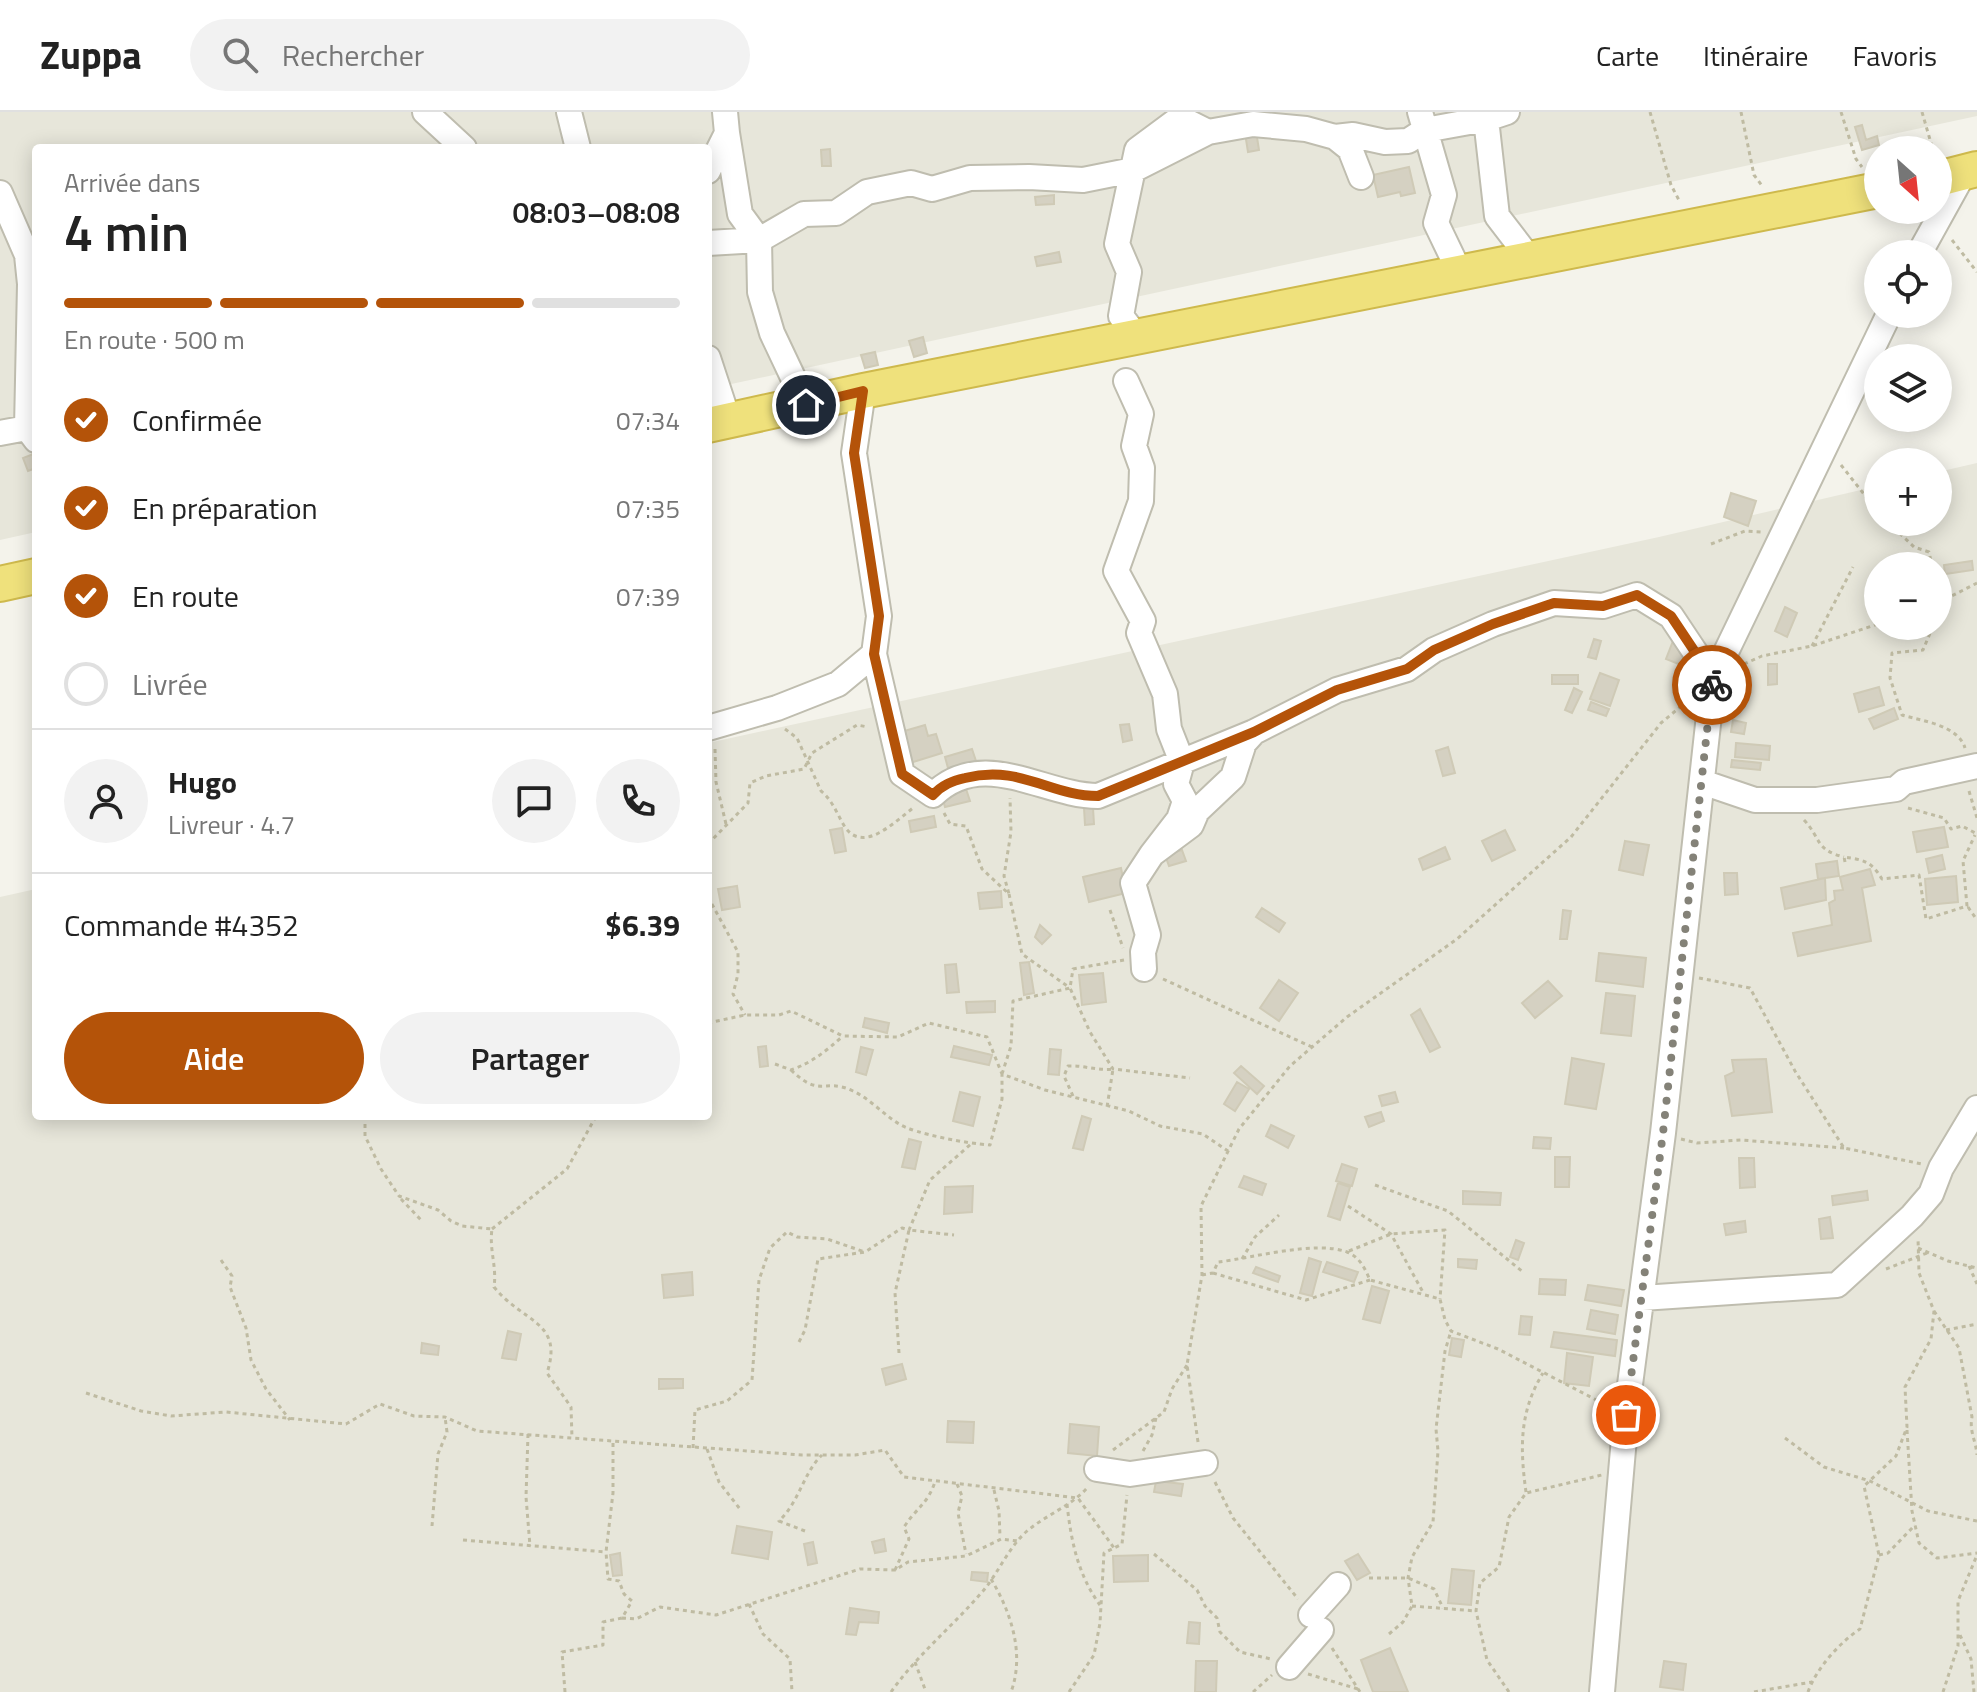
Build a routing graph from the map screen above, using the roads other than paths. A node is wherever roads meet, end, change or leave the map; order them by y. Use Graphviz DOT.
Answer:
graph roads {
  1 [pos="425,112"];
  2 [pos="569,112"];
  3 [pos="1494,114"];
  4 [pos="1422,121"];
  5 [pos="726,123"];
  6 [pos="1335,137"];
  7 [pos="460,144"];
  8 [pos="577,144"];
  9 [pos="712,160"];
  10 [pos="1133,170"];
  11 [pos="1960,173"];
  12 [pos="1361,177"];
  13 [pos="1864,182"];
  14 [pos="0,193"];
  15 [pos="759,240"];
  16 [pos="1926,240"];
  17 [pos="712,242"];
  18 [pos="1530,259"];
  19 [pos="1460,273"];
  20 [pos="1882,328"];
  21 [pos="1137,337"];
  22 [pos="712,373"];
  23 [pos="32,381"];
  24 [pos="1126,381"];
  25 [pos="863,391"];
  26 [pos="806,405"];
  27 [pos="723,416"];
  28 [pos="32,429"];
  29 [pos="0,433"];
  30 [pos="32,577"];
  31 [pos="0,584"];
  32 [pos="874,654"];
  33 [pos="1713,679"];
  34 [pos="712,727"];
  35 [pos="1254,732"];
  36 [pos="1182,762"];
  37 [pos="1977,766"];
  38 [pos="1702,782"];
  39 [pos="1152,854"];
  40 [pos="1144,969"];
  41 [pos="1977,1108"];
  42 [pos="1642,1298"];
  43 [pos="1205,1463"];
  44 [pos="1097,1469"];
  45 [pos="1338,1585"];
  46 [pos="1289,1667"];
  47 [pos="1602,1692"];
  1 -- 7 [label="street"];
  2 -- 8 [label="street"];
  3 -- 4 [label="street"];
  3 -- 18 [label="street"];
  4 -- 6 [label="street"];
  4 -- 19 [label="street"];
  5 -- 9 [label="street"];
  5 -- 15 [label="street"];
  6 -- 10 [label="street"];
  6 -- 12 [label="street"];
  10 -- 15 [label="street"];
  10 -- 21 [label="street"];
  11 -- 16 [label="street"];
  13 -- 18 [label="highway"];
  14 -- 23 [label="street"];
  15 -- 17 [label="street"];
  15 -- 26 [label="street"];
  18 -- 19 [label="highway"];
  19 -- 21 [label="highway"];
  20 -- 33 [label="street"];
  21 -- 25 [label="highway"];
  22 -- 27 [label="street"];
  24 -- 36 [label="street"];
  25 -- 26 [label="highway"];
  25 -- 32 [label="street"];
  26 -- 27 [label="highway"];
  28 -- 29 [label="street"];
  30 -- 31 [label="highway"];
  32 -- 34 [label="street"];
  32 -- 36 [label="street"];
  33 -- 35 [label="street"];
  33 -- 38 [label="street"];
  35 -- 36 [label="street"];
  35 -- 39 [label="street"];
  36 -- 39 [label="street"];
  37 -- 38 [label="street"];
  38 -- 42 [label="street"];
  39 -- 40 [label="street"];
  41 -- 42 [label="street"];
  42 -- 47 [label="street"];
  43 -- 44 [label="street"];
  45 -- 46 [label="street"];
}
